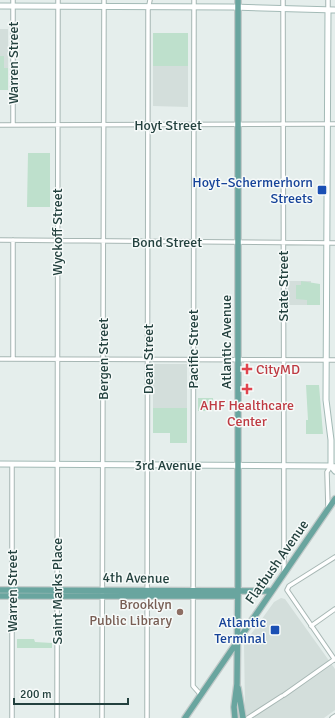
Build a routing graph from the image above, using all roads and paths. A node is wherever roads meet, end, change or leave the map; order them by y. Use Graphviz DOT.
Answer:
graph roads {
  1 [pos="13,0"];
  2 [pos="58,0"];
  3 [pos="104,0"];
  4 [pos="150,0"];
  5 [pos="194,0"];
  6 [pos="238,0"];
  7 [pos="283,0"];
  8 [pos="328,0"];
  9 [pos="0,6"];
  10 [pos="13,6"];
  11 [pos="58,6"];
  12 [pos="104,7"];
  13 [pos="149,7"];
  14 [pos="194,7"];
  15 [pos="238,8"];
  16 [pos="284,9"];
  17 [pos="328,10"];
  18 [pos="335,10"];
  19 [pos="335,124"];
  20 [pos="0,125"];
  21 [pos="12,125"];
  22 [pos="57,125"];
  23 [pos="103,125"];
  24 [pos="148,125"];
  25 [pos="193,125"];
  26 [pos="238,125"];
  27 [pos="283,126"];
  28 [pos="326,126"];
  29 [pos="0,240"];
  30 [pos="13,240"];
  31 [pos="57,241"];
  32 [pos="103,242"];
  33 [pos="148,242"];
  34 [pos="193,242"];
  35 [pos="238,242"];
  36 [pos="283,243"];
  37 [pos="326,243"];
  38 [pos="335,243"];
  39 [pos="0,359"];
  40 [pos="12,359"];
  41 [pos="57,359"];
  42 [pos="102,359"];
  43 [pos="148,359"];
  44 [pos="193,359"];
  45 [pos="238,360"];
  46 [pos="283,360"];
  47 [pos="326,360"];
  48 [pos="335,360"];
  49 [pos="0,464"];
  50 [pos="12,464"];
  51 [pos="57,464"];
  52 [pos="103,465"];
  53 [pos="148,465"];
  54 [pos="193,465"];
  55 [pos="238,465"];
  56 [pos="283,466"];
  57 [pos="333,466"];
  58 [pos="335,471"];
  59 [pos="335,498"];
  60 [pos="328,510"];
  61 [pos="335,557"];
  62 [pos="284,572"];
  63 [pos="0,590"];
  64 [pos="12,590"];
  65 [pos="271,591"];
  66 [pos="57,593"];
  67 [pos="103,593"];
  68 [pos="193,593"];
  69 [pos="238,593"];
  70 [pos="147,594"];
  71 [pos="0,596"];
  72 [pos="12,596"];
  73 [pos="335,609"];
  74 [pos="311,626"];
  75 [pos="237,640"];
  76 [pos="335,659"];
  77 [pos="237,684"];
  78 [pos="201,695"];
  79 [pos="335,716"];
  80 [pos="12,718"];
  81 [pos="57,718"];
  82 [pos="102,718"];
  83 [pos="147,718"];
  84 [pos="185,718"];
  85 [pos="235,718"];
  86 [pos="243,718"];
  87 [pos="248,718"];
  88 [pos="332,718"];
  1 -- 10 [label="street, Warren Street"];
  2 -- 11 [label="street, Wyckoff Street"];
  3 -- 12 [label="street, Bergen Street"];
  4 -- 13 [label="street, Dean Street"];
  5 -- 14 [label="street, Pacific Street"];
  6 -- 15 [label="main road, Atlantic Avenue"];
  7 -- 16 [label="street, State Street"];
  8 -- 17 [label="street"];
  9 -- 10 [label="main road"];
  10 -- 11 [label="main road"];
  10 -- 21 [label="street, Warren Street"];
  11 -- 12 [label="main road"];
  11 -- 22 [label="street, Wyckoff Street"];
  12 -- 13 [label="main road"];
  12 -- 23 [label="street, Bergen Street"];
  13 -- 14 [label="main road"];
  13 -- 24 [label="street, Dean Street"];
  14 -- 15 [label="main road"];
  14 -- 25 [label="street, Pacific Street"];
  15 -- 16 [label="main road"];
  15 -- 26 [label="main road, Atlantic Avenue"];
  16 -- 17 [label="main road"];
  16 -- 27 [label="street, State Street"];
  17 -- 18 [label="main road"];
  17 -- 28 [label="main road"];
  19 -- 28 [label="street, Hoyt Street"];
  20 -- 21 [label="street, Hoyt Street"];
  21 -- 22 [label="street, Hoyt Street"];
  22 -- 23 [label="street, Hoyt Street"];
  22 -- 31 [label="street, Wyckoff Street"];
  23 -- 24 [label="street, Hoyt Street"];
  23 -- 32 [label="street, Bergen Street"];
  24 -- 25 [label="street, Hoyt Street"];
  24 -- 33 [label="street, Dean Street"];
  25 -- 26 [label="street, Hoyt Street"];
  25 -- 34 [label="street, Pacific Street"];
  26 -- 27 [label="street, Hoyt Street"];
  26 -- 35 [label="main road, Atlantic Avenue"];
  27 -- 28 [label="street, Hoyt Street"];
  27 -- 36 [label="street, State Street"];
  28 -- 37 [label="main road"];
  29 -- 30 [label="street, Bond Street"];
  30 -- 31 [label="street, Bond Street"];
  30 -- 40 [label="street"];
  31 -- 32 [label="street, Bond Street"];
  31 -- 41 [label="street, Wyckoff Street"];
  32 -- 33 [label="street, Bond Street"];
  32 -- 42 [label="street, Bergen Street"];
  33 -- 34 [label="street, Bond Street"];
  33 -- 43 [label="street, Dean Street"];
  34 -- 35 [label="street, Bond Street"];
  34 -- 44 [label="street, Pacific Street"];
  35 -- 36 [label="street, Bond Street"];
  35 -- 45 [label="main road, Atlantic Avenue"];
  36 -- 37 [label="street, Bond Street"];
  36 -- 46 [label="street, State Street"];
  37 -- 38 [label="street, Bond Street"];
  37 -- 47 [label="main road"];
  39 -- 40 [label="street"];
  40 -- 41 [label="street"];
  41 -- 42 [label="street"];
  41 -- 51 [label="street, Wyckoff Street"];
  42 -- 43 [label="street"];
  42 -- 52 [label="street, Bergen Street"];
  43 -- 44 [label="street"];
  43 -- 53 [label="street, Dean Street"];
  44 -- 45 [label="street"];
  44 -- 54 [label="street, Pacific Street"];
  45 -- 46 [label="street"];
  45 -- 55 [label="main road, Atlantic Avenue"];
  46 -- 47 [label="street"];
  46 -- 56 [label="street, State Street"];
  47 -- 48 [label="street"];
  47 -- 57 [label="main road"];
  49 -- 50 [label="main road, 3rd Avenue"];
  50 -- 51 [label="main road, 3rd Avenue"];
  50 -- 64 [label="street, Warren Street"];
  51 -- 52 [label="main road, 3rd Avenue"];
  51 -- 66 [label="street, Saint Marks Place"];
  52 -- 53 [label="main road, 3rd Avenue"];
  52 -- 67 [label="street, Bergen Street"];
  53 -- 54 [label="main road, 3rd Avenue"];
  53 -- 70 [label="street, Dean Street"];
  54 -- 55 [label="main road, 3rd Avenue"];
  54 -- 68 [label="street, Pacific Street"];
  55 -- 56 [label="main road, 3rd Avenue"];
  55 -- 69 [label="main road, Atlantic Avenue"];
  56 -- 57 [label="main road, 3rd Avenue"];
  56 -- 62 [label="street, State Street"];
  57 -- 58 [label="main road"];
  57 -- 60 [label="street"];
  59 -- 60 [label="main road, Flatbush Avenue"];
  60 -- 62 [label="main road, Flatbush Avenue"];
  61 -- 74 [label="street"];
  62 -- 65 [label="main road, Flatbush Avenue"];
  63 -- 64 [label="main road, 4th Avenue"];
  64 -- 66 [label="main road, 4th Avenue"];
  64 -- 72 [label="street, Warren Street"];
  65 -- 69 [label="main road, 4th Avenue"];
  65 -- 75 [label="main road, Flatbush Avenue"];
  66 -- 67 [label="main road, 4th Avenue"];
  66 -- 72 [label="main road, 4th Avenue"];
  66 -- 81 [label="street, Saint Marks Place"];
  67 -- 70 [label="main road, 4th Avenue"];
  67 -- 82 [label="street, Bergen Street"];
  68 -- 69 [label="main road, 4th Avenue"];
  68 -- 70 [label="main road, 4th Avenue"];
  68 -- 78 [label="street, Pacific Street"];
  69 -- 75 [label="main road, Atlantic Avenue"];
  70 -- 83 [label="street, Dean Street"];
  71 -- 72 [label="main road, 4th Avenue"];
  72 -- 80 [label="street, Warren Street"];
  73 -- 74 [label="street"];
  74 -- 76 [label="street"];
  75 -- 77 [label="main road, Atlantic Avenue"];
  75 -- 78 [label="main road, Flatbush Avenue"];
  76 -- 87 [label="street"];
  77 -- 85 [label="main road, Atlantic Avenue"];
  77 -- 86 [label="main road, Atlantic Avenue"];
  78 -- 84 [label="main road, Flatbush Avenue"];
  79 -- 88 [label="street"];
}
